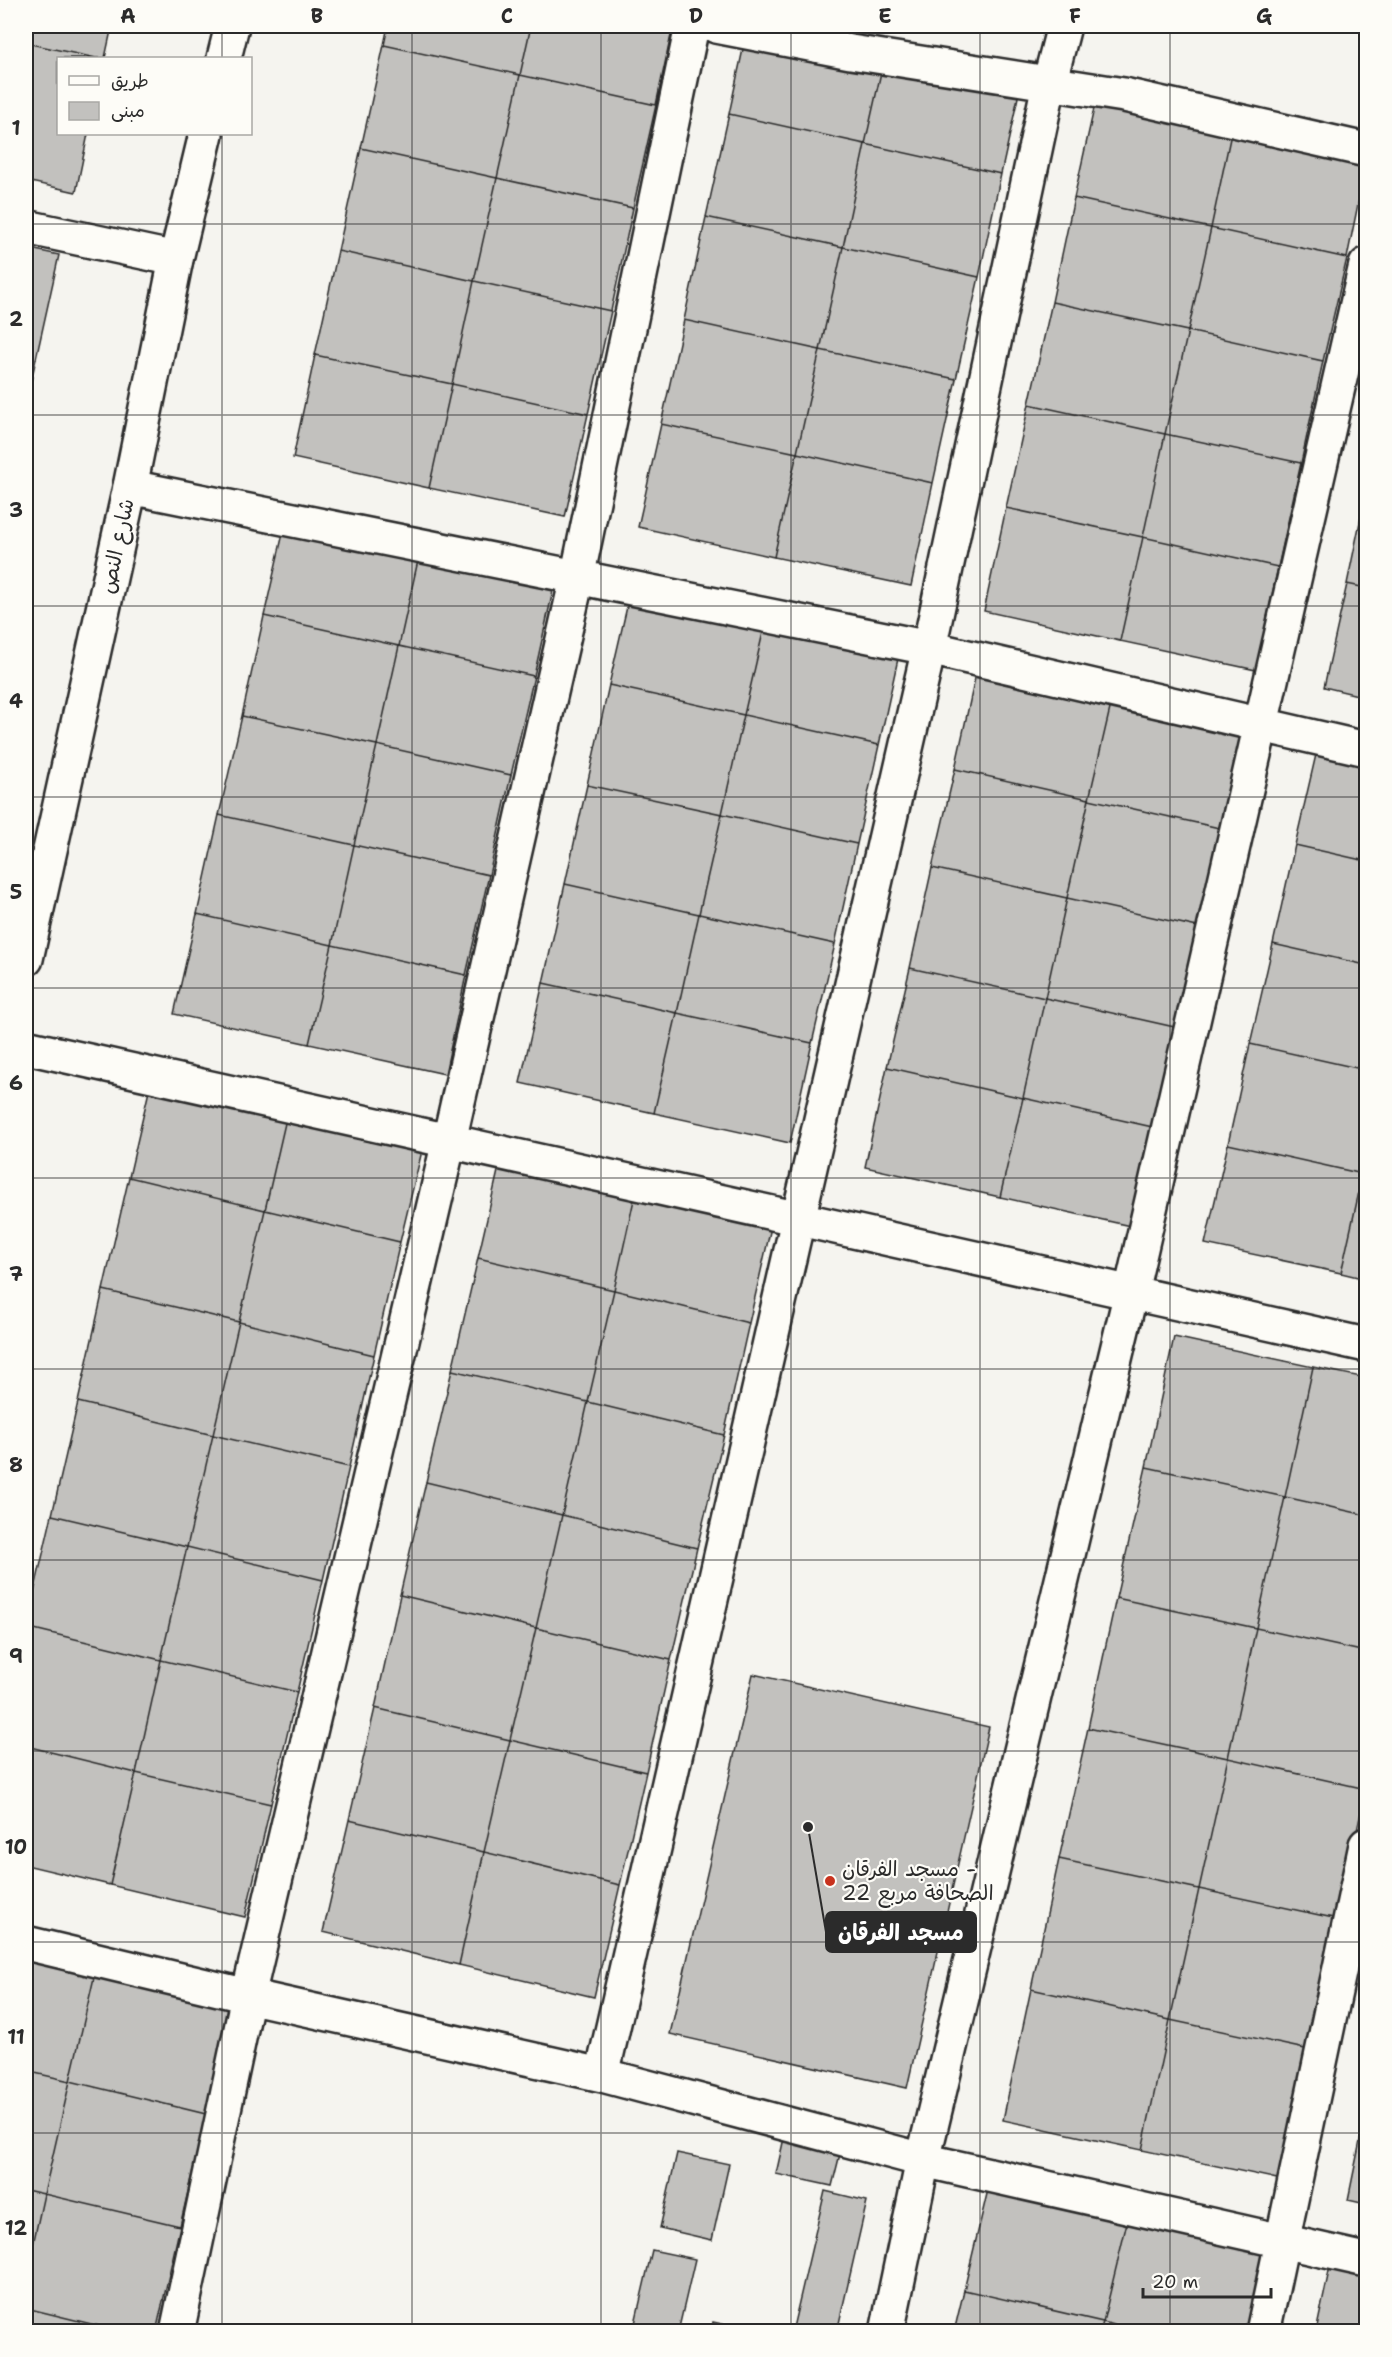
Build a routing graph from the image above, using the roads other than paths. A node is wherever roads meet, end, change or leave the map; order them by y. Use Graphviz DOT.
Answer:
graph roads {
  1 [pos="232,26"];
  2 [pos="692,26"];
  3 [pos="716,26"];
  4 [pos="1064,26"];
  5 [pos="224,57"];
  6 [pos="1049,84"];
  7 [pos="206,135"];
  8 [pos="1366,150"];
  9 [pos="26,227"];
  10 [pos="176,259"];
  11 [pos="1366,265"];
  12 [pos="130,487"];
  13 [pos="577,578"];
  14 [pos="928,648"];
  15 [pos="1261,725"];
  16 [pos="1366,749"];
  17 [pos="26,959"];
  18 [pos="26,1047"];
  19 [pos="449,1141"];
  20 [pos="797,1219"];
  21 [pos="1131,1292"];
  22 [pos="1366,1345"];
  23 [pos="1366,1845"];
  24 [pos="26,1944"];
  25 [pos="248,1996"];
  26 [pos="602,2075"];
  27 [pos="923,2160"];
  28 [pos="1282,2242"];
  29 [pos="1366,2260"];
  30 [pos="177,2331"];
  31 [pos="887,2331"];
  32 [pos="1263,2331"];
  1 -- 5 [label="street"];
  2 -- 13 [label="street"];
  3 -- 6 [label="street"];
  4 -- 6 [label="street"];
  6 -- 8 [label="street"];
  6 -- 14 [label="street"];
  7 -- 10 [label="street, شارع النص"];
  9 -- 10 [label="street"];
  10 -- 12 [label="street, شارع النص"];
  11 -- 15 [label="street"];
  12 -- 13 [label="street"];
  12 -- 17 [label="street, شارع النص"];
  13 -- 14 [label="street"];
  13 -- 19 [label="street"];
  14 -- 15 [label="street"];
  14 -- 20 [label="street"];
  15 -- 16 [label="street"];
  15 -- 21 [label="street"];
  18 -- 19 [label="street"];
  19 -- 20 [label="street"];
  19 -- 25 [label="street"];
  20 -- 21 [label="street"];
  20 -- 26 [label="street"];
  21 -- 22 [label="street"];
  21 -- 27 [label="street"];
  23 -- 28 [label="street"];
  24 -- 25 [label="street"];
  25 -- 26 [label="street"];
  25 -- 30 [label="street"];
  26 -- 27 [label="street"];
  27 -- 28 [label="street"];
  27 -- 31 [label="street"];
  28 -- 29 [label="street"];
  28 -- 32 [label="street"];
}
